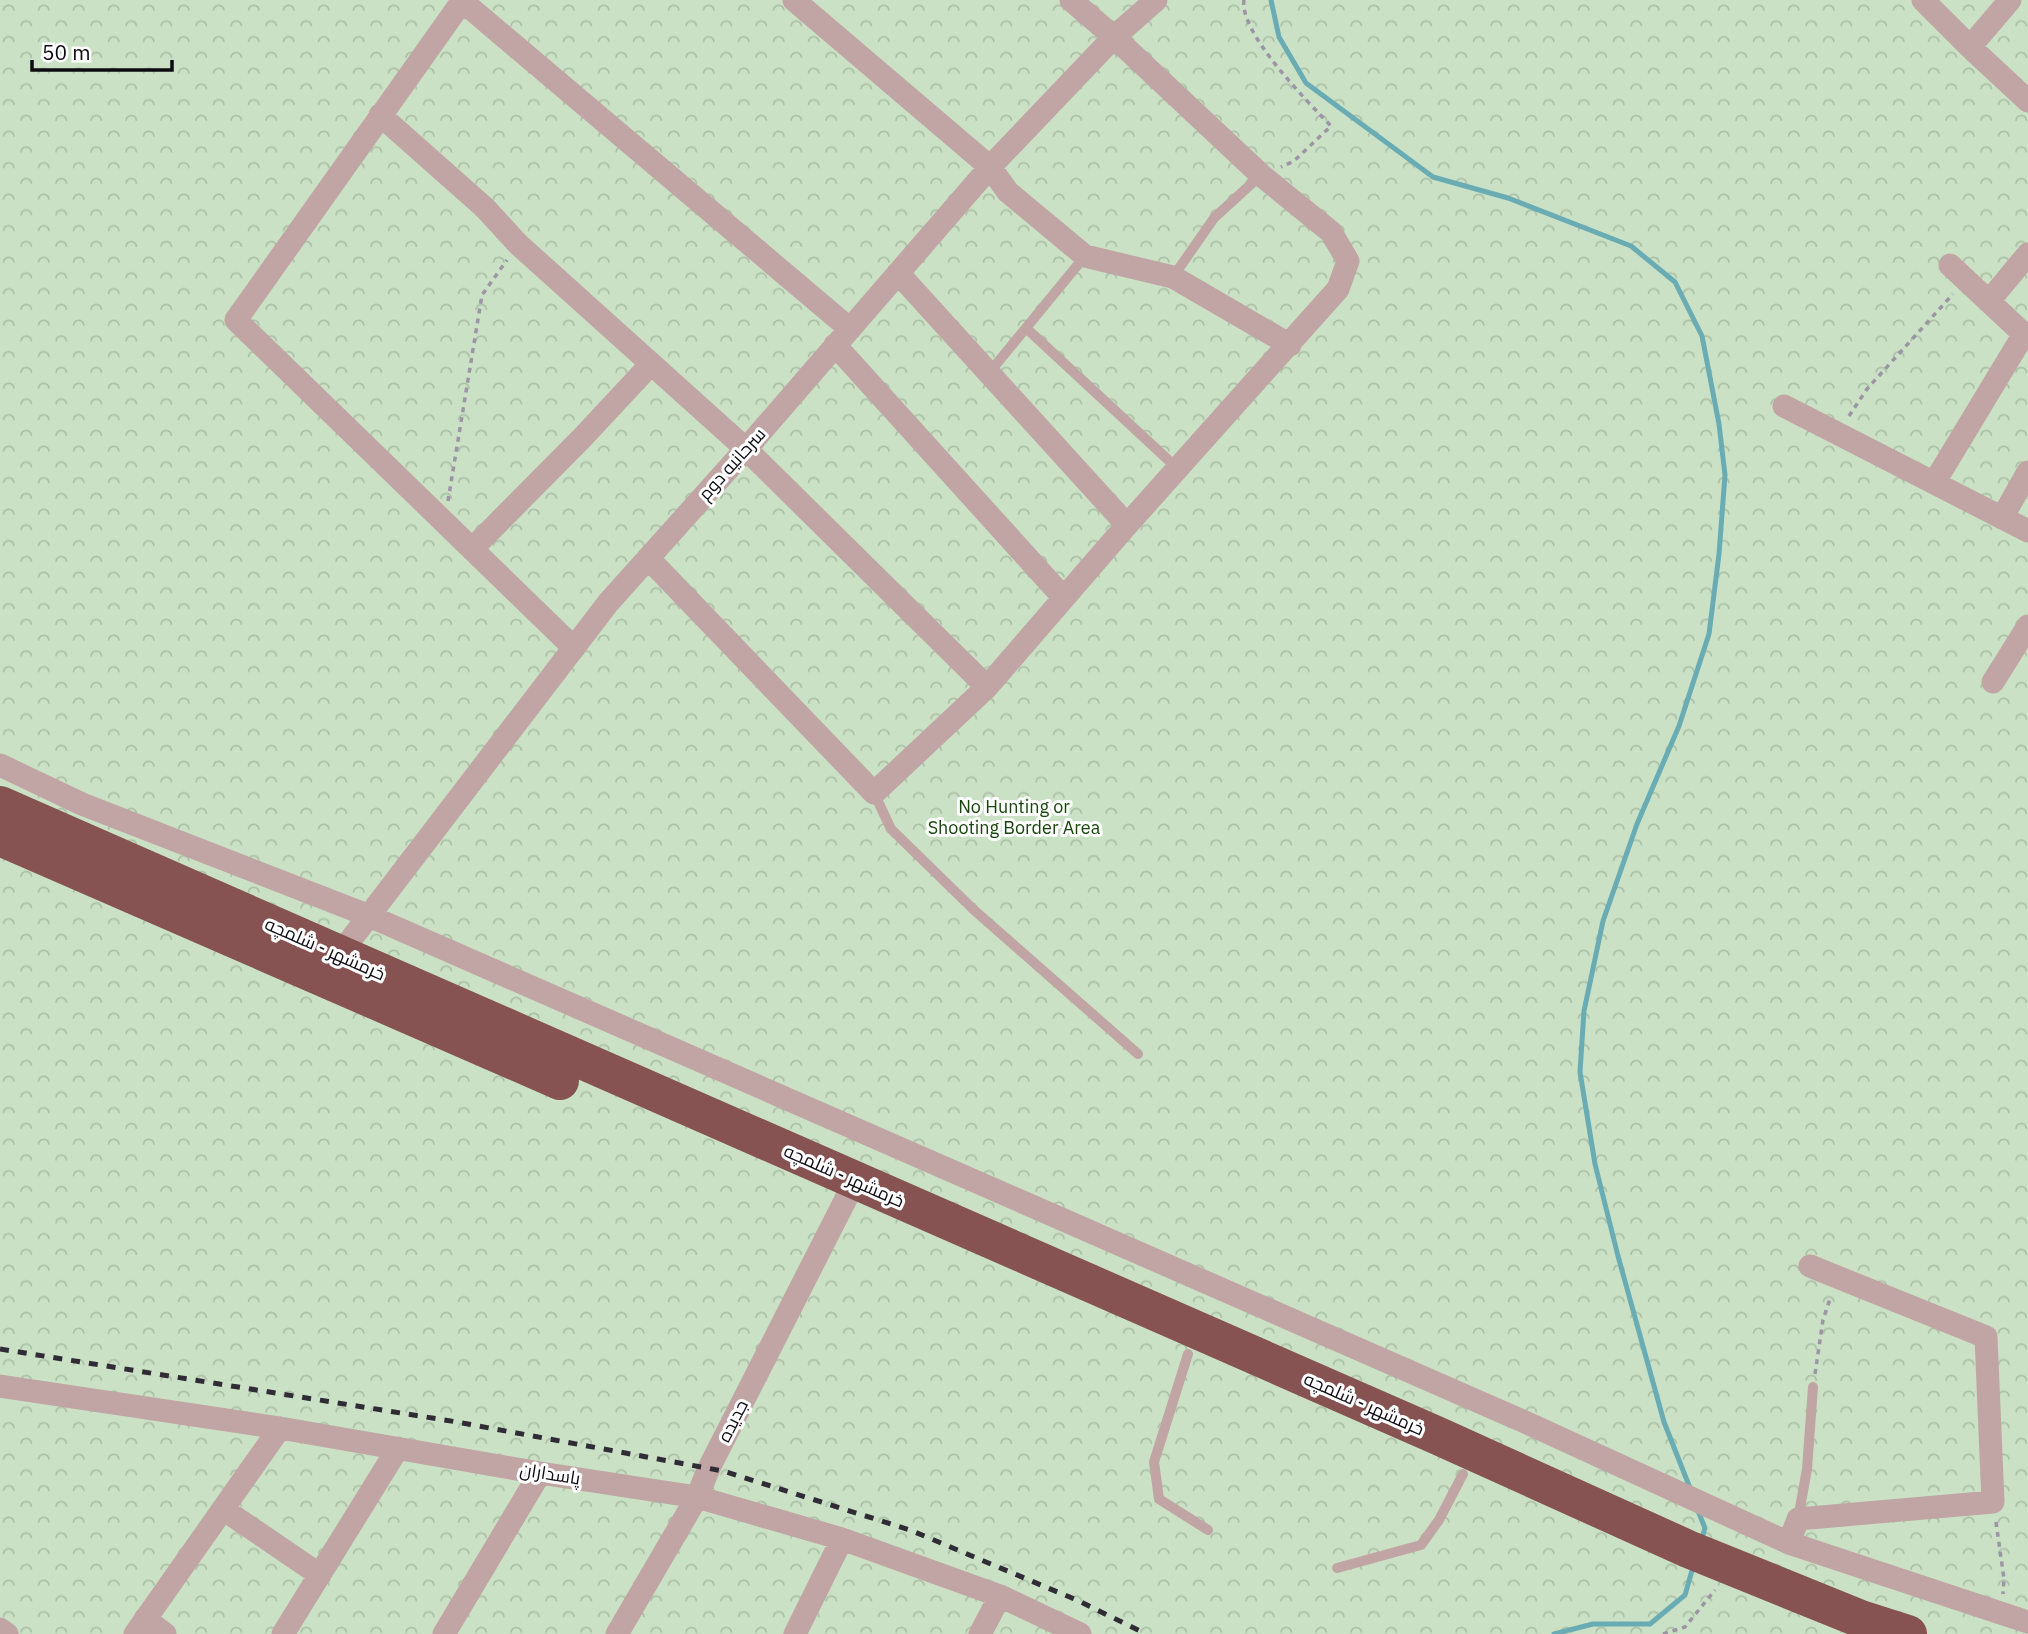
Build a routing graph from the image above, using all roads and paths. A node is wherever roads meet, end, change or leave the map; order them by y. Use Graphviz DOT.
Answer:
graph roads {
  1 [pos="794,0"];
  2 [pos="1071,0"];
  3 [pos="1156,0"];
  4 [pos="1244,0"];
  5 [pos="1923,0"];
  6 [pos="2010,0"];
  7 [pos="463,1"];
  8 [pos="1114,37"];
  9 [pos="1970,47"];
  10 [pos="2028,101"];
  11 [pos="380,115"];
  12 [pos="990,167"];
  13 [pos="1261,175"];
  14 [pos="518,244"];
  15 [pos="2028,254"];
  16 [pos="1085,256"];
  17 [pos="898,272"];
  18 [pos="1958,272"];
  19 [pos="1173,278"];
  20 [pos="1989,302"];
  21 [pos="1026,328"];
  22 [pos="2026,336"];
  23 [pos="842,337"];
  24 [pos="1290,345"];
  25 [pos="651,364"];
  26 [pos="989,373"];
  27 [pos="1784,406"];
  28 [pos="1836,433"];
  29 [pos="746,449"];
  30 [pos="1178,469"];
  31 [pos="2028,471"];
  32 [pos="1934,483"];
  33 [pos="2002,518"];
  34 [pos="442,520"];
  35 [pos="1127,525"];
  36 [pos="2028,531"];
  37 [pos="472,549"];
  38 [pos="648,558"];
  39 [pos="1063,597"];
  40 [pos="2028,626"];
  41 [pos="574,648"];
  42 [pos="1993,682"];
  43 [pos="987,687"];
  44 [pos="0,765"];
  45 [pos="874,793"];
  46 [pos="0,805"];
  47 [pos="0,837"];
  48 [pos="368,915"];
  49 [pos="339,955"];
  50 [pos="1138,1054"];
  51 [pos="849,1193"];
  52 [pos="1810,1266"];
  53 [pos="1837,1277"];
  54 [pos="1188,1354"];
  55 [pos="0,1386"];
  56 [pos="1813,1387"];
  57 [pos="280,1428"];
  58 [pos="398,1448"];
  59 [pos="540,1473"];
  60 [pos="1463,1474"];
  61 [pos="697,1497"];
  62 [pos="1993,1502"];
  63 [pos="223,1509"];
  64 [pos="1798,1519"];
  65 [pos="1208,1530"];
  66 [pos="842,1539"];
  67 [pos="1789,1543"];
  68 [pos="1700,1566"];
  69 [pos="1337,1567"];
  70 [pos="320,1575"];
  71 [pos="1000,1595"];
  72 [pos="2001,1606"];
  73 [pos="2028,1622"];
  74 [pos="140,1627"];
  75 [pos="0,1629"];
  76 [pos="7,1634"];
  77 [pos="166,1634"];
  78 [pos="283,1634"];
  79 [pos="444,1634"];
  80 [pos="617,1634"];
  81 [pos="795,1634"];
  82 [pos="980,1634"];
  83 [pos="1080,1634"];
  84 [pos="1663,1634"];
  85 [pos="1840,1634"];
  86 [pos="1908,1634"];
  1 -- 12 [label="street"];
  2 -- 8 [label="street"];
  3 -- 8 [label="street, سرحانیه دوم"];
  4 -- 13 [label="path"];
  5 -- 9 [label="street"];
  6 -- 9 [label="street"];
  7 -- 11 [label="street"];
  7 -- 23 [label="street"];
  8 -- 12 [label="street, سرحانیه دوم"];
  8 -- 13 [label="street"];
  9 -- 10 [label="street"];
  11 -- 14 [label="street"];
  11 -- 34 [label="street"];
  12 -- 16 [label="street"];
  12 -- 17 [label="street, سرحانیه دوم"];
  13 -- 19 [label="lane"];
  13 -- 24 [label="street"];
  14 -- 25 [label="street"];
  14 -- 34 [label="path"];
  15 -- 20 [label="street"];
  16 -- 19 [label="street"];
  16 -- 21 [label="lane"];
  17 -- 23 [label="street, سرحانیه دوم"];
  17 -- 26 [label="street"];
  18 -- 20 [label="street"];
  18 -- 28 [label="path"];
  19 -- 24 [label="street"];
  20 -- 22 [label="street"];
  21 -- 26 [label="lane"];
  21 -- 30 [label="lane"];
  22 -- 32 [label="street"];
  23 -- 29 [label="street, سرحانیه دوم"];
  23 -- 39 [label="street"];
  24 -- 30 [label="street"];
  25 -- 29 [label="street"];
  25 -- 37 [label="street"];
  26 -- 35 [label="street"];
  27 -- 28 [label="street"];
  28 -- 32 [label="street"];
  29 -- 38 [label="street, سرحانیه دوم"];
  29 -- 43 [label="street"];
  30 -- 35 [label="street"];
  31 -- 33 [label="street"];
  32 -- 33 [label="street"];
  33 -- 36 [label="street"];
  34 -- 37 [label="street"];
  35 -- 39 [label="street"];
  37 -- 41 [label="street"];
  38 -- 41 [label="street, سرحانیه دوم"];
  38 -- 45 [label="street"];
  39 -- 43 [label="street"];
  40 -- 42 [label="street"];
  41 -- 48 [label="street, سرحانیه دوم"];
  43 -- 45 [label="street"];
  44 -- 48 [label="street"];
  45 -- 50 [label="lane"];
  46 -- 49 [label="highway, خرمشهر - شلمچه"];
  47 -- 51 [label="highway, خرمشهر - شلمچه"];
  48 -- 49 [label="street, سرحانیه دوم"];
  48 -- 67 [label="street"];
  49 -- 51 [label="highway, خرمشهر - شلمچه"];
  51 -- 54 [label="highway, خرمشهر - شلمچه"];
  51 -- 61 [label="street, جدیده"];
  51 -- 68 [label="highway, خرمشهر - شلمچه"];
  52 -- 53 [label="street"];
  53 -- 56 [label="path"];
  53 -- 62 [label="street"];
  54 -- 60 [label="highway, خرمشهر - شلمچه"];
  54 -- 65 [label="lane"];
  55 -- 57 [label="street, پاسداران"];
  56 -- 64 [label="lane"];
  57 -- 58 [label="street, پاسداران"];
  57 -- 63 [label="street"];
  58 -- 59 [label="street, پاسداران"];
  58 -- 70 [label="street"];
  59 -- 61 [label="street, پاسداران"];
  59 -- 79 [label="street"];
  60 -- 68 [label="highway, خرمشهر - شلمچه"];
  60 -- 69 [label="lane"];
  61 -- 66 [label="street, پاسداران"];
  61 -- 80 [label="street, جدیده"];
  62 -- 64 [label="street"];
  62 -- 72 [label="path"];
  63 -- 70 [label="street"];
  63 -- 74 [label="street"];
  64 -- 67 [label="street"];
  66 -- 71 [label="street, پاسداران"];
  66 -- 81 [label="street"];
  67 -- 73 [label="street"];
  68 -- 84 [label="path"];
  68 -- 85 [label="highway, خرمشهر - شلمچه"];
  68 -- 86 [label="highway, خرمشهر - شلمچه"];
  70 -- 78 [label="street"];
  71 -- 82 [label="street"];
  71 -- 83 [label="street, پاسداران"];
  74 -- 77 [label="street"];
  75 -- 76 [label="street"];
}
